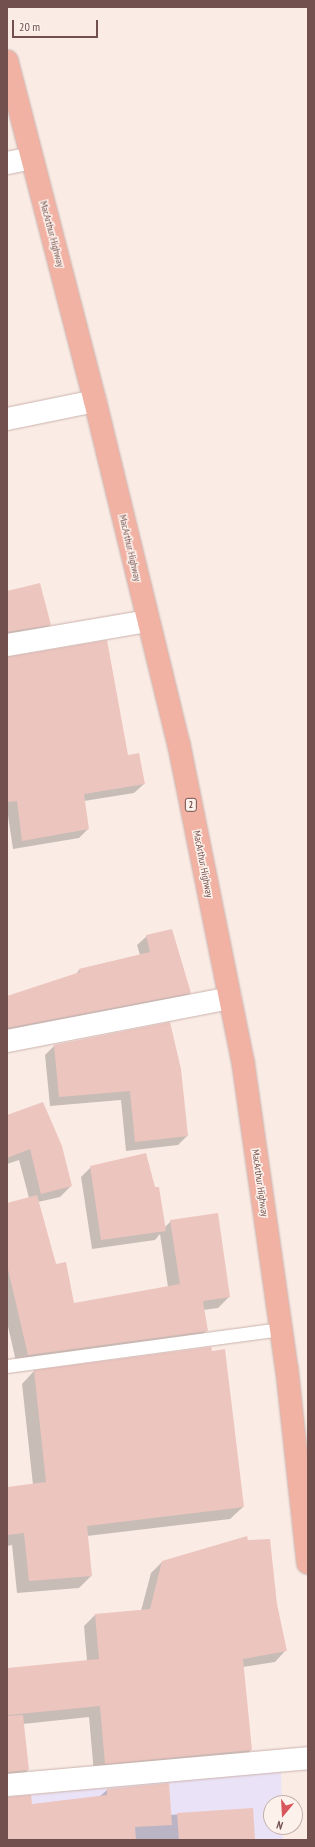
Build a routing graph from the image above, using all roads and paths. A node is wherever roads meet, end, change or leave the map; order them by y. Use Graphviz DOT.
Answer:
graph roads {
  1 [pos="7,60"];
  2 [pos="32,158"];
  3 [pos="7,163"];
  4 [pos="96,401"];
  5 [pos="7,419"];
  6 [pos="147,621"];
  7 [pos="7,644"];
  8 [pos="230,998"];
  9 [pos="7,1041"];
  10 [pos="282,1329"];
  11 [pos="7,1366"];
  12 [pos="308,1563"];
  13 [pos="308,1758"];
  14 [pos="7,1785"];
  1 -- 2 [label="highway, MacArthur Highway / 2"];
  2 -- 3 [label="street"];
  2 -- 4 [label="highway, MacArthur Highway / 2"];
  4 -- 5 [label="street"];
  4 -- 6 [label="highway, MacArthur Highway / 2"];
  6 -- 7 [label="street"];
  6 -- 8 [label="highway, MacArthur Highway / 2"];
  8 -- 9 [label="street"];
  8 -- 10 [label="highway, MacArthur Highway / 2"];
  10 -- 11 [label="lane"];
  10 -- 12 [label="highway, MacArthur Highway / 2"];
  13 -- 14 [label="street"];
}
